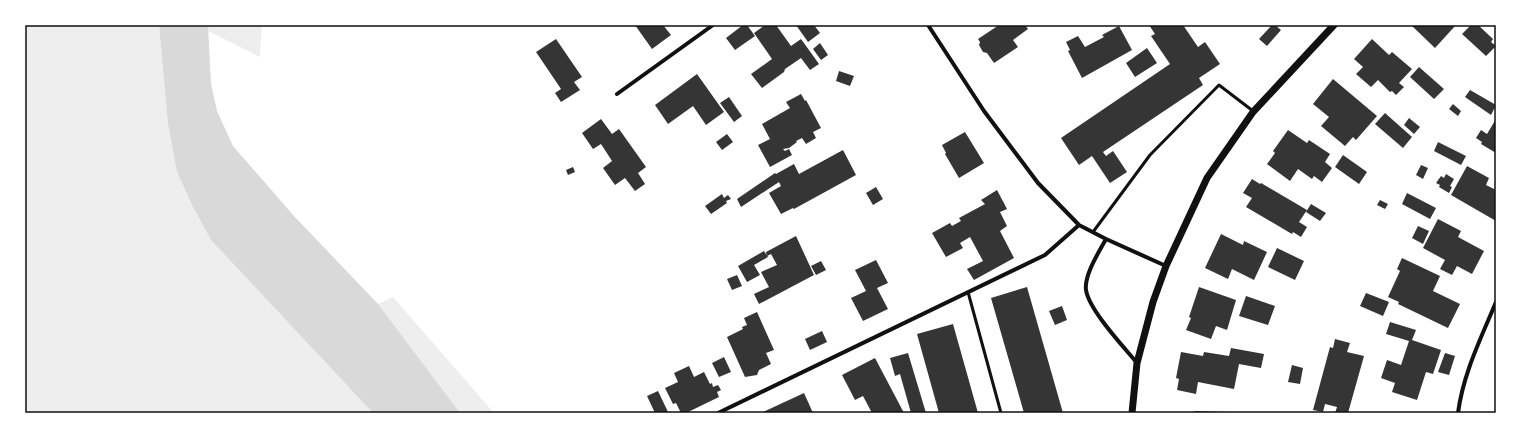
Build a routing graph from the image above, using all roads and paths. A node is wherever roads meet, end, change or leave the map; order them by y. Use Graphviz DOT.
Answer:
graph roads {
  1 [pos="713,25"];
  2 [pos="928,25"];
  3 [pos="1334,25"];
  4 [pos="617,94"];
  5 [pos="1254,112"];
  6 [pos="1079,225"];
  7 [pos="1093,232"];
  8 [pos="1106,239"];
  9 [pos="1166,266"];
  10 [pos="968,292"];
  11 [pos="1496,302"];
  12 [pos="1137,363"];
  13 [pos="718,413"];
  14 [pos="1001,413"];
  15 [pos="1132,413"];
  16 [pos="1458,413"];
  1 -- 4 [label="street"];
  2 -- 6 [label="street"];
  3 -- 5 [label="street"];
  5 -- 7 [label="lane"];
  5 -- 9 [label="street"];
  6 -- 7 [label="street"];
  6 -- 10 [label="street"];
  7 -- 8 [label="street"];
  8 -- 9 [label="street"];
  8 -- 12 [label="street"];
  9 -- 12 [label="street"];
  10 -- 13 [label="street"];
  10 -- 14 [label="lane"];
  11 -- 16 [label="street"];
  12 -- 15 [label="street"];
}
